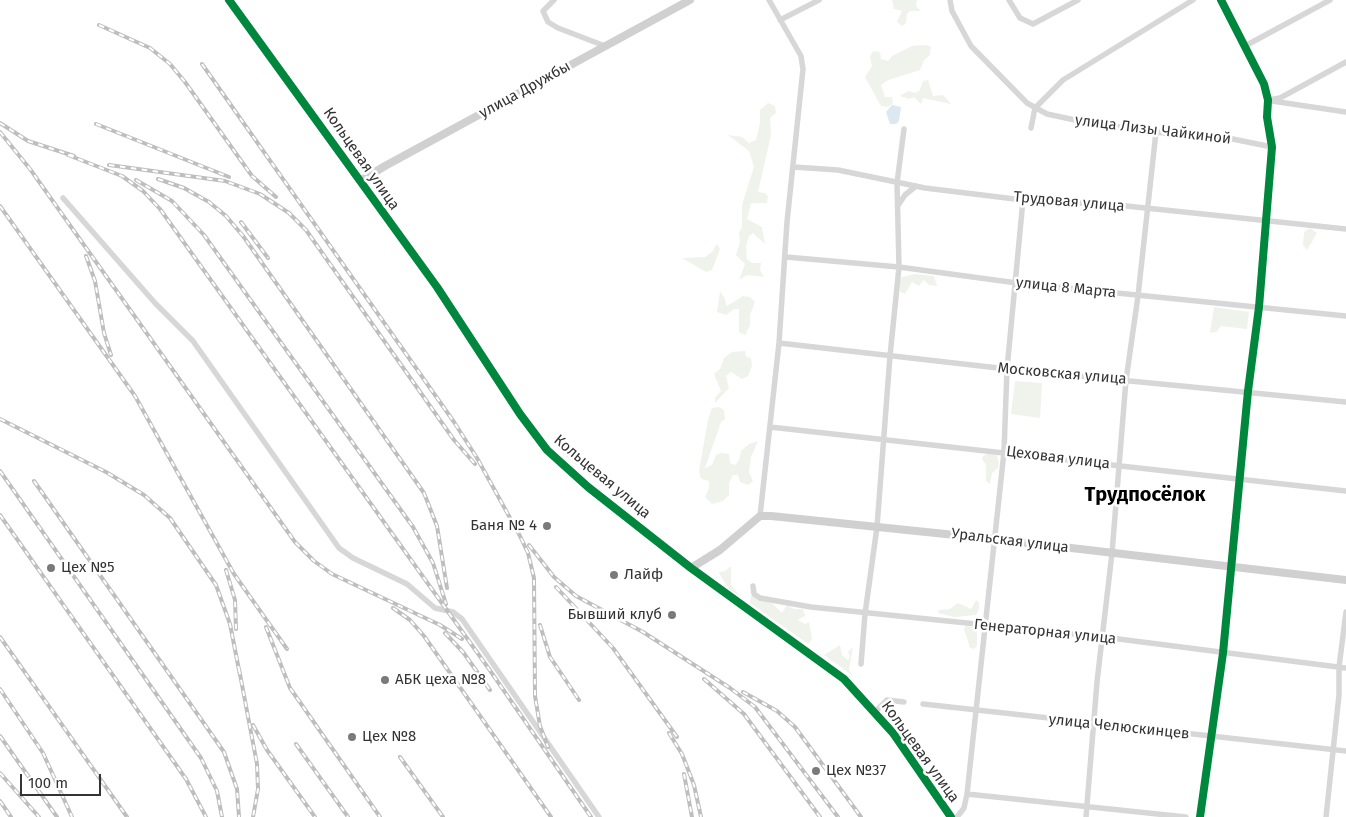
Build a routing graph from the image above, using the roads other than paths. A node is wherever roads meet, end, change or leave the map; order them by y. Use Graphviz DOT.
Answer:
graph roads {
  1 [pos="229,0"];
  2 [pos="554,0"];
  3 [pos="690,0"];
  4 [pos="769,0"];
  5 [pos="818,0"];
  6 [pos="950,0"];
  7 [pos="1009,0"];
  8 [pos="1078,0"];
  9 [pos="1193,0"];
  10 [pos="1221,0"];
  11 [pos="1330,0"];
  12 [pos="780,20"];
  13 [pos="605,46"];
  14 [pos="1245,46"];
  15 [pos="1346,62"];
  16 [pos="1268,100"];
  17 [pos="1035,108"];
  18 [pos="1346,112"];
  19 [pos="1031,128"];
  20 [pos="904,129"];
  21 [pos="1156,132"];
  22 [pos="1272,147"];
  23 [pos="794,167"];
  24 [pos="360,181"];
  25 [pos="898,183"];
  26 [pos="916,186"];
  27 [pos="63,198"];
  28 [pos="1023,200"];
  29 [pos="898,206"];
  30 [pos="1147,208"];
  31 [pos="1266,221"];
  32 [pos="1346,229"];
  33 [pos="786,257"];
  34 [pos="899,267"];
  35 [pos="1017,282"];
  36 [pos="1138,296"];
  37 [pos="1259,307"];
  38 [pos="1346,316"];
  39 [pos="779,343"];
  40 [pos="890,356"];
  41 [pos="1007,369"];
  42 [pos="1126,380"];
  43 [pos="1248,392"];
  44 [pos="1346,402"];
  45 [pos="770,427"];
  46 [pos="884,440"];
  47 [pos="1004,452"];
  48 [pos="1120,466"];
  49 [pos="1241,478"];
  50 [pos="1346,491"];
  51 [pos="760,516"];
  52 [pos="877,526"];
  53 [pos="994,539"];
  54 [pos="1112,553"];
  55 [pos="1232,567"];
  56 [pos="691,568"];
  57 [pos="1346,580"];
  58 [pos="753,586"];
  59 [pos="1346,612"];
  60 [pos="865,614"];
  61 [pos="984,626"];
  62 [pos="1103,637"];
  63 [pos="1223,653"];
  64 [pos="861,664"];
  65 [pos="1339,667"];
  66 [pos="1346,668"];
  67 [pos="904,702"];
  68 [pos="923,704"];
  69 [pos="977,710"];
  70 [pos="875,712"];
  71 [pos="1094,724"];
  72 [pos="1211,737"];
  73 [pos="1332,749"];
  74 [pos="1346,751"];
  75 [pos="968,794"];
  76 [pos="1086,808"];
  77 [pos="599,817"];
  78 [pos="951,817"];
  79 [pos="957,817"];
  80 [pos="1086,817"];
  81 [pos="1186,817"];
  82 [pos="1200,817"];
  83 [pos="1326,817"];
  1 -- 24 [label="street, Кольцевая улица"];
  2 -- 13 [label="street"];
  3 -- 13 [label="street, улица Дружбы"];
  4 -- 12 [label="street"];
  5 -- 12 [label="street"];
  6 -- 17 [label="street"];
  7 -- 8 [label="street"];
  9 -- 17 [label="street"];
  10 -- 14 [label="street"];
  11 -- 14 [label="street"];
  12 -- 23 [label="street"];
  13 -- 24 [label="street, улица Дружбы"];
  14 -- 16 [label="street"];
  15 -- 16 [label="street"];
  16 -- 18 [label="street"];
  16 -- 22 [label="street"];
  17 -- 19 [label="street"];
  17 -- 21 [label="street, улица Лизы Чайкиной"];
  20 -- 25 [label="street"];
  21 -- 22 [label="street, улица Лизы Чайкиной"];
  21 -- 30 [label="street"];
  22 -- 31 [label="street"];
  23 -- 25 [label="street, Трудовая улица"];
  23 -- 33 [label="street"];
  24 -- 56 [label="street, Кольцевая улица"];
  25 -- 26 [label="street, Трудовая улица"];
  25 -- 29 [label="street"];
  26 -- 28 [label="street, Трудовая улица"];
  26 -- 29 [label="street"];
  27 -- 77 [label="street"];
  28 -- 30 [label="street, Трудовая улица"];
  28 -- 35 [label="street"];
  29 -- 34 [label="street"];
  30 -- 31 [label="street, Трудовая улица"];
  30 -- 36 [label="street"];
  31 -- 32 [label="street, Трудовая улица"];
  31 -- 37 [label="street"];
  33 -- 34 [label="street, улица 8 Марта"];
  33 -- 39 [label="street"];
  34 -- 35 [label="street, улица 8 Марта"];
  34 -- 40 [label="street"];
  35 -- 36 [label="street, улица 8 Марта"];
  35 -- 41 [label="street"];
  36 -- 37 [label="street, улица 8 Марта"];
  36 -- 42 [label="street"];
  37 -- 38 [label="street, улица 8 Марта"];
  37 -- 43 [label="street"];
  39 -- 40 [label="street, Московская улица"];
  39 -- 45 [label="street"];
  40 -- 41 [label="street, Московская улица"];
  40 -- 46 [label="street"];
  41 -- 42 [label="street, Московская улица"];
  41 -- 47 [label="street"];
  42 -- 43 [label="street, Московская улица"];
  42 -- 48 [label="street"];
  43 -- 44 [label="street, Московская улица"];
  43 -- 49 [label="street"];
  45 -- 46 [label="street, Цеховая улица"];
  45 -- 51 [label="street"];
  46 -- 47 [label="street, Цеховая улица"];
  46 -- 52 [label="street"];
  47 -- 48 [label="street, Цеховая улица"];
  47 -- 53 [label="street"];
  48 -- 49 [label="street, Цеховая улица"];
  48 -- 54 [label="street"];
  49 -- 50 [label="street, Цеховая улица"];
  49 -- 55 [label="street"];
  51 -- 52 [label="street, Уральская улица"];
  51 -- 56 [label="street"];
  52 -- 53 [label="street, Уральская улица"];
  52 -- 60 [label="street"];
  53 -- 54 [label="street, Уральская улица"];
  53 -- 61 [label="street"];
  54 -- 55 [label="street, Уральская улица"];
  54 -- 62 [label="street"];
  55 -- 57 [label="street, Уральская улица"];
  55 -- 63 [label="street"];
  56 -- 70 [label="street, Кольцевая улица"];
  58 -- 60 [label="street, Генераторная улица"];
  59 -- 65 [label="street"];
  60 -- 61 [label="street, Генераторная улица"];
  60 -- 64 [label="street"];
  61 -- 62 [label="street, Генераторная улица"];
  61 -- 69 [label="street"];
  62 -- 63 [label="street, Генераторная улица"];
  62 -- 71 [label="street"];
  63 -- 65 [label="street, Генераторная улица"];
  63 -- 72 [label="street"];
  65 -- 66 [label="street, Генераторная улица"];
  65 -- 73 [label="street"];
  67 -- 70 [label="street"];
  68 -- 69 [label="street, улица Челюскинцев"];
  69 -- 71 [label="street, улица Челюскинцев"];
  69 -- 75 [label="street"];
  70 -- 78 [label="street, Кольцевая улица"];
  71 -- 72 [label="street, улица Челюскинцев"];
  71 -- 76 [label="street"];
  72 -- 73 [label="street, улица Челюскинцев"];
  72 -- 82 [label="street"];
  73 -- 74 [label="street, улица Челюскинцев"];
  73 -- 83 [label="street"];
  75 -- 76 [label="street"];
  75 -- 79 [label="street"];
  76 -- 80 [label="street"];
  76 -- 81 [label="street"];
}
